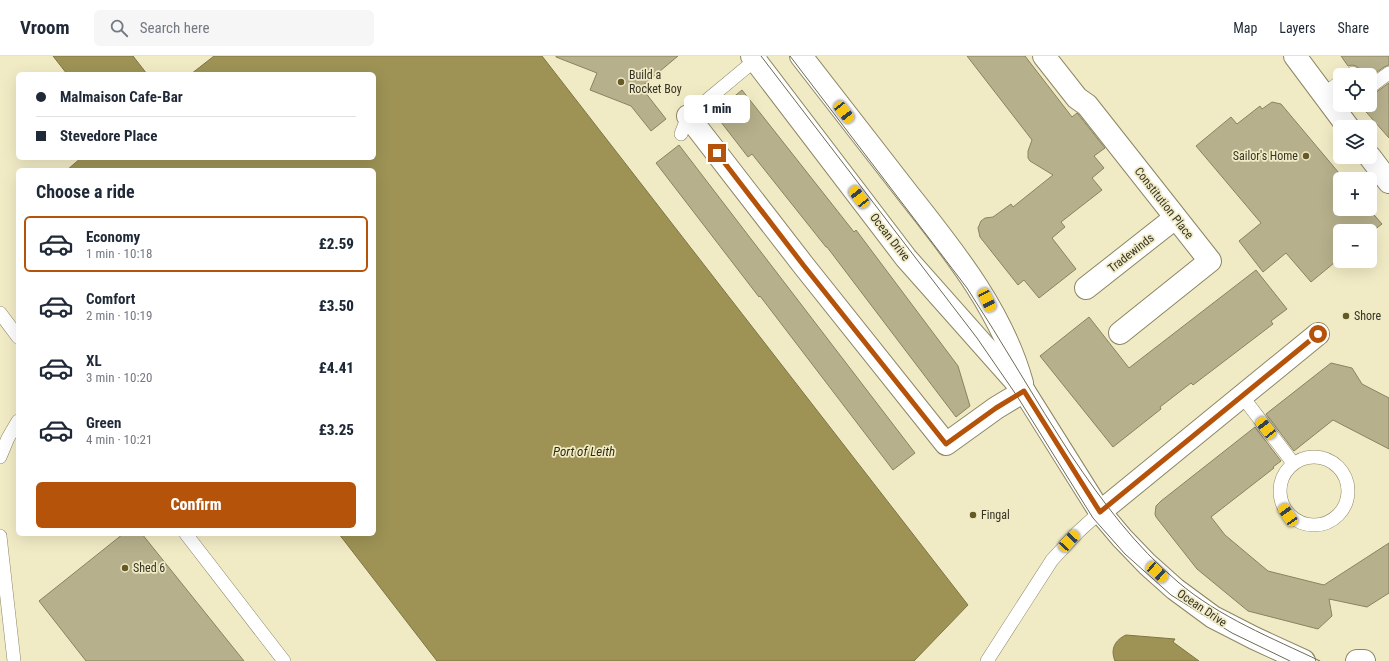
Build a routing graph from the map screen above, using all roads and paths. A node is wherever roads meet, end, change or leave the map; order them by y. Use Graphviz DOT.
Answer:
graph roads {
  1 [pos="801,56"];
  2 [pos="1044,56"];
  3 [pos="1295,56"];
  4 [pos="755,57"];
  5 [pos="1389,73"];
  6 [pos="1377,82"];
  7 [pos="1333,98"];
  8 [pos="685,125"];
  9 [pos="1376,164"];
  10 [pos="1389,182"];
  11 [pos="1176,218"];
  12 [pos="1086,288"];
  13 [pos="0,313"];
  14 [pos="1120,333"];
  15 [pos="16,334"];
  16 [pos="1318,334"];
  17 [pos="1024,391"];
  18 [pos="1242,396"];
  19 [pos="16,424"];
  20 [pos="0,458"];
  21 [pos="1293,463"];
  22 [pos="1100,512"];
  23 [pos="0,536"];
  24 [pos="188,536"];
  25 [pos="14,661"];
  26 [pos="284,661"];
  27 [pos="987,661"];
  28 [pos="1304,661"];
  29 [pos="1357,661"];
  30 [pos="1364,661"];
  1 -- 17 [label="street, Ocean Drive"];
  2 -- 11 [label="street, Constitution Place"];
  3 -- 7 [label="street"];
  4 -- 8 [label="lane"];
  4 -- 17 [label="street, Ocean Drive"];
  5 -- 6 [label="lane"];
  8 -- 17 [label="street"];
  9 -- 10 [label="street"];
  11 -- 12 [label="street, Tradewinds"];
  11 -- 14 [label="street, Constitution Place"];
  13 -- 15 [label="lane"];
  16 -- 18 [label="street"];
  17 -- 22 [label="street, Ocean Drive"];
  18 -- 21 [label="lane"];
  18 -- 22 [label="street"];
  19 -- 20 [label="lane"];
  21 -- 21 [label="lane"];
  22 -- 27 [label="lane"];
  22 -- 28 [label="street, Ocean Drive"];
  23 -- 25 [label="lane"];
  24 -- 26 [label="lane"];
  29 -- 30 [label="street"];
}
